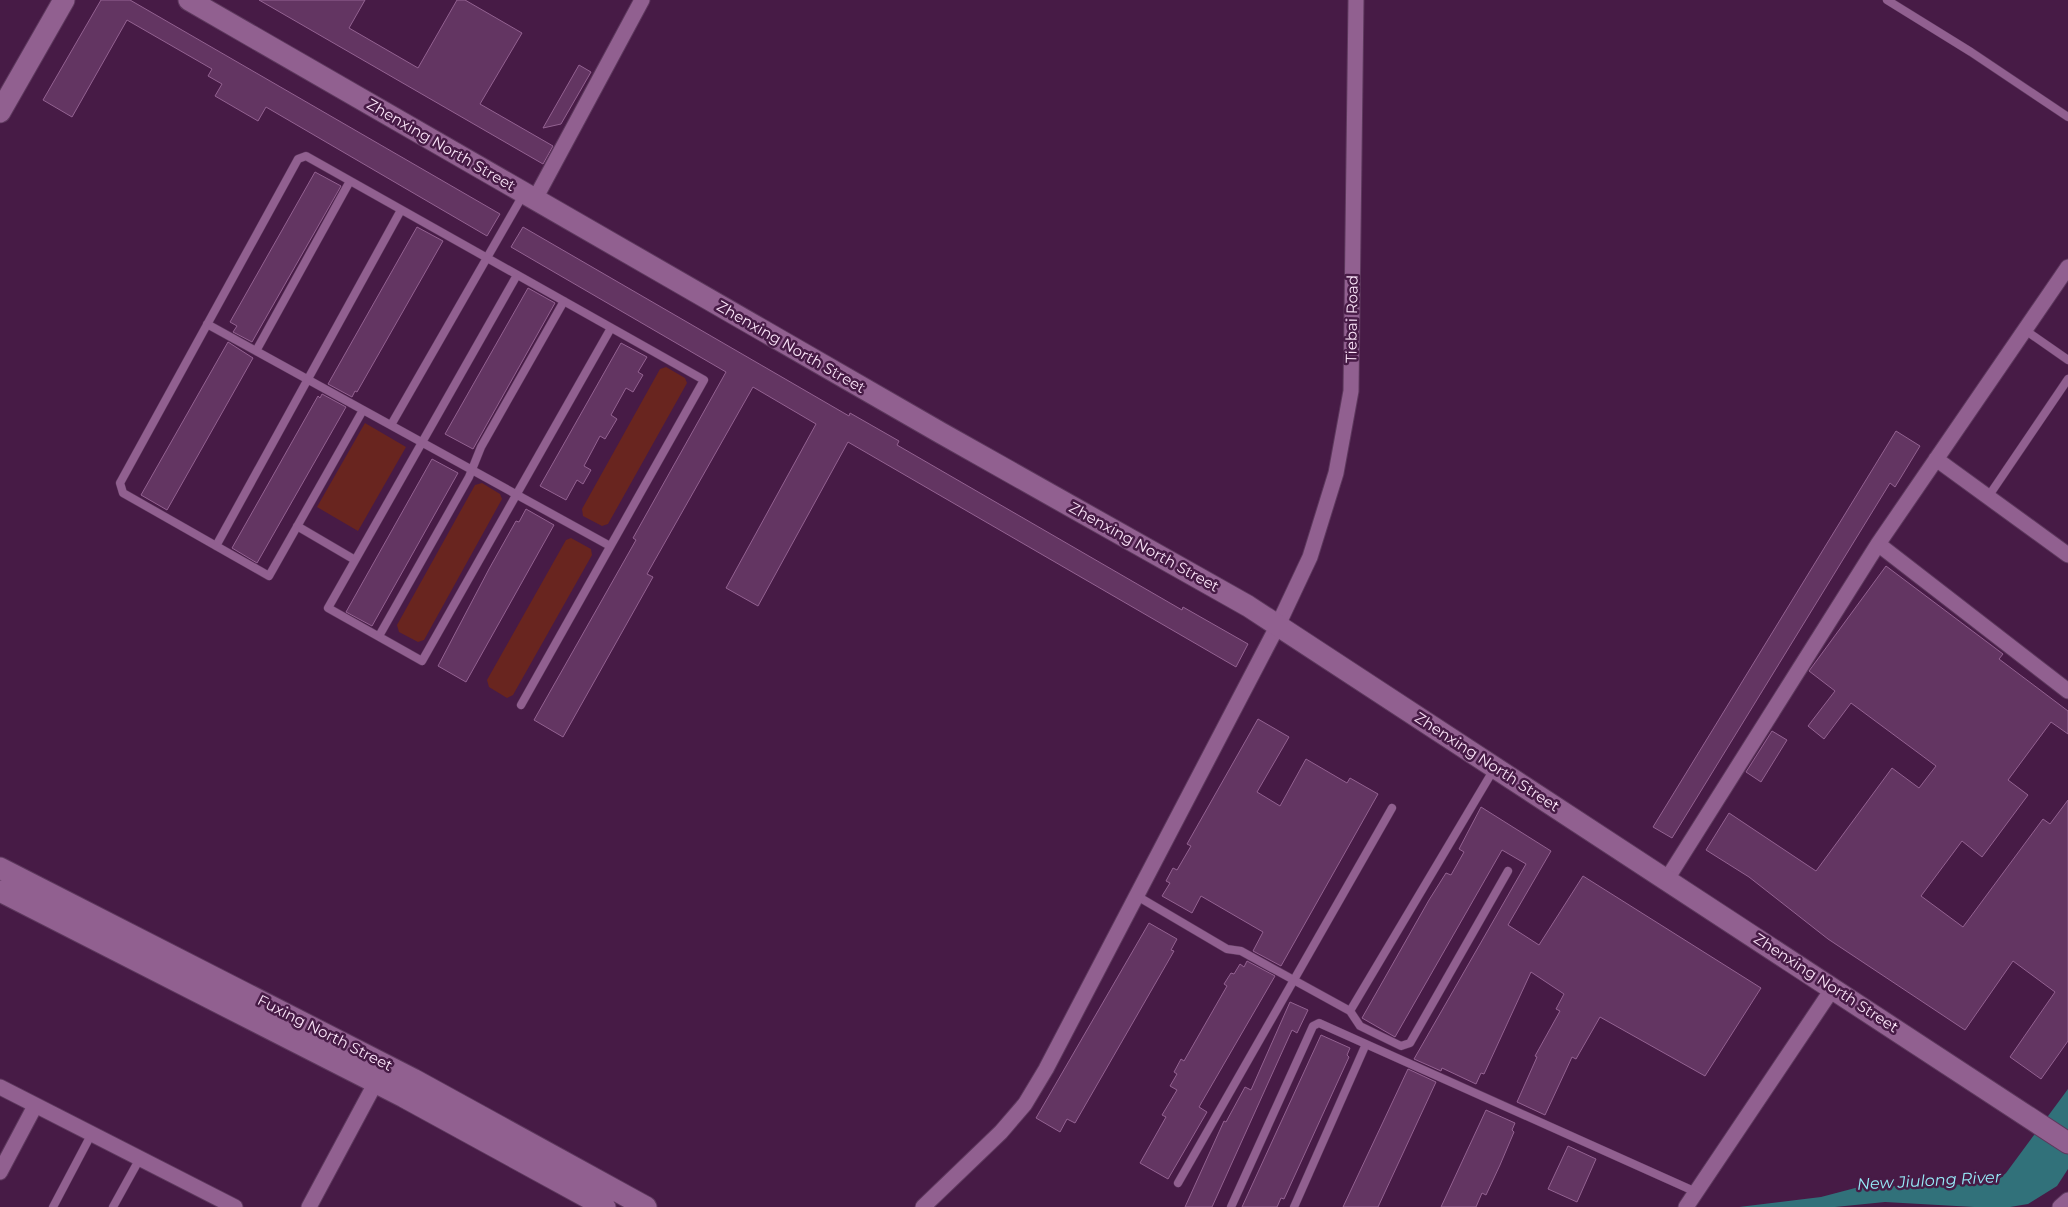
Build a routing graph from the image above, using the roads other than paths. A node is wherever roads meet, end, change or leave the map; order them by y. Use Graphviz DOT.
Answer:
graph roads {
  1 [pos="64,0"];
  2 [pos="189,0"];
  3 [pos="642,0"];
  4 [pos="1356,0"];
  5 [pos="1887,0"];
  6 [pos="0,112"];
  7 [pos="2068,117"];
  8 [pos="350,181"];
  9 [pos="530,196"];
  10 [pos="402,210"];
  11 [pos="487,258"];
  12 [pos="2068,267"];
  13 [pos="517,275"];
  14 [pos="564,302"];
  15 [pos="207,324"];
  16 [pos="611,328"];
  17 [pos="2025,330"];
  18 [pos="256,351"];
  19 [pos="2068,360"];
  20 [pos="2068,378"];
  21 [pos="308,379"];
  22 [pos="363,410"];
  23 [pos="391,425"];
  24 [pos="422,442"];
  25 [pos="1936,459"];
  26 [pos="472,470"];
  27 [pos="517,494"];
  28 [pos="1988,497"];
  29 [pos="297,526"];
  30 [pos="1878,544"];
  31 [pos="216,546"];
  32 [pos="610,546"];
  33 [pos="2068,556"];
  34 [pos="355,560"];
  35 [pos="1278,625"];
  36 [pos="378,636"];
  37 [pos="2068,691"];
  38 [pos="521,705"];
  39 [pos="1495,767"];
  40 [pos="1392,808"];
  41 [pos="0,868"];
  42 [pos="1508,871"];
  43 [pos="1667,879"];
  44 [pos="0,891"];
  45 [pos="1137,896"];
  46 [pos="1294,980"];
  47 [pos="1833,988"];
  48 [pos="1350,1011"];
  49 [pos="1366,1044"];
  50 [pos="376,1082"];
  51 [pos="0,1087"];
  52 [pos="35,1106"];
  53 [pos="91,1135"];
  54 [pos="2068,1143"];
  55 [pos="139,1160"];
  56 [pos="0,1172"];
  57 [pos="1178,1183"];
  58 [pos="2068,1200"];
  59 [pos="1690,1201"];
  60 [pos="53,1207"];
  61 [pos="113,1207"];
  62 [pos="235,1207"];
  63 [pos="309,1207"];
  64 [pos="605,1207"];
  65 [pos="646,1207"];
  66 [pos="923,1207"];
  67 [pos="1231,1207"];
  68 [pos="1294,1207"];
  69 [pos="2060,1207"];
  1 -- 6 [label="street"];
  2 -- 9 [label="street, Zhenxing North Street"];
  3 -- 9 [label="street"];
  4 -- 35 [label="street, Tiebai Road"];
  5 -- 7 [label="lane"];
  8 -- 10 [label="lane"];
  8 -- 15 [label="lane"];
  8 -- 18 [label="lane"];
  9 -- 11 [label="lane"];
  9 -- 35 [label="street, Zhenxing North Street"];
  10 -- 11 [label="lane"];
  10 -- 21 [label="lane"];
  11 -- 13 [label="lane"];
  11 -- 23 [label="lane"];
  12 -- 17 [label="street"];
  13 -- 14 [label="lane"];
  13 -- 24 [label="lane"];
  14 -- 16 [label="lane"];
  14 -- 26 [label="lane"];
  15 -- 18 [label="lane"];
  15 -- 31 [label="lane"];
  16 -- 27 [label="lane"];
  16 -- 32 [label="lane"];
  17 -- 19 [label="lane"];
  17 -- 25 [label="street"];
  18 -- 21 [label="lane"];
  20 -- 28 [label="lane"];
  21 -- 22 [label="lane"];
  21 -- 31 [label="lane"];
  22 -- 23 [label="lane"];
  22 -- 29 [label="lane"];
  23 -- 24 [label="lane"];
  24 -- 26 [label="lane"];
  24 -- 34 [label="lane"];
  25 -- 28 [label="street"];
  25 -- 30 [label="street"];
  26 -- 27 [label="lane"];
  26 -- 36 [label="lane"];
  27 -- 32 [label="lane"];
  27 -- 36 [label="lane"];
  28 -- 33 [label="street"];
  29 -- 31 [label="lane"];
  29 -- 34 [label="lane"];
  30 -- 37 [label="street"];
  30 -- 43 [label="street"];
  32 -- 38 [label="lane"];
  34 -- 36 [label="lane"];
  35 -- 39 [label="street, Zhenxing North Street"];
  35 -- 45 [label="street, Tiebai Road"];
  39 -- 43 [label="street, Zhenxing North Street"];
  39 -- 48 [label="lane"];
  40 -- 46 [label="lane"];
  41 -- 65 [label="street, Fuxing North Street"];
  42 -- 48 [label="lane"];
  43 -- 47 [label="street, Zhenxing North Street"];
  44 -- 50 [label="street, Fuxing North Street"];
  45 -- 46 [label="lane"];
  45 -- 66 [label="street, Tiebai Road"];
  46 -- 48 [label="lane"];
  46 -- 57 [label="lane"];
  47 -- 54 [label="street, Zhenxing North Street"];
  47 -- 59 [label="street"];
  49 -- 59 [label="lane"];
  49 -- 67 [label="lane"];
  49 -- 68 [label="lane"];
  50 -- 63 [label="street"];
  50 -- 64 [label="street, Fuxing North Street"];
  51 -- 52 [label="street"];
  52 -- 53 [label="street"];
  52 -- 56 [label="street"];
  53 -- 55 [label="street"];
  53 -- 60 [label="lane"];
  55 -- 61 [label="lane"];
  55 -- 62 [label="street"];
  58 -- 69 [label="street"];
}
